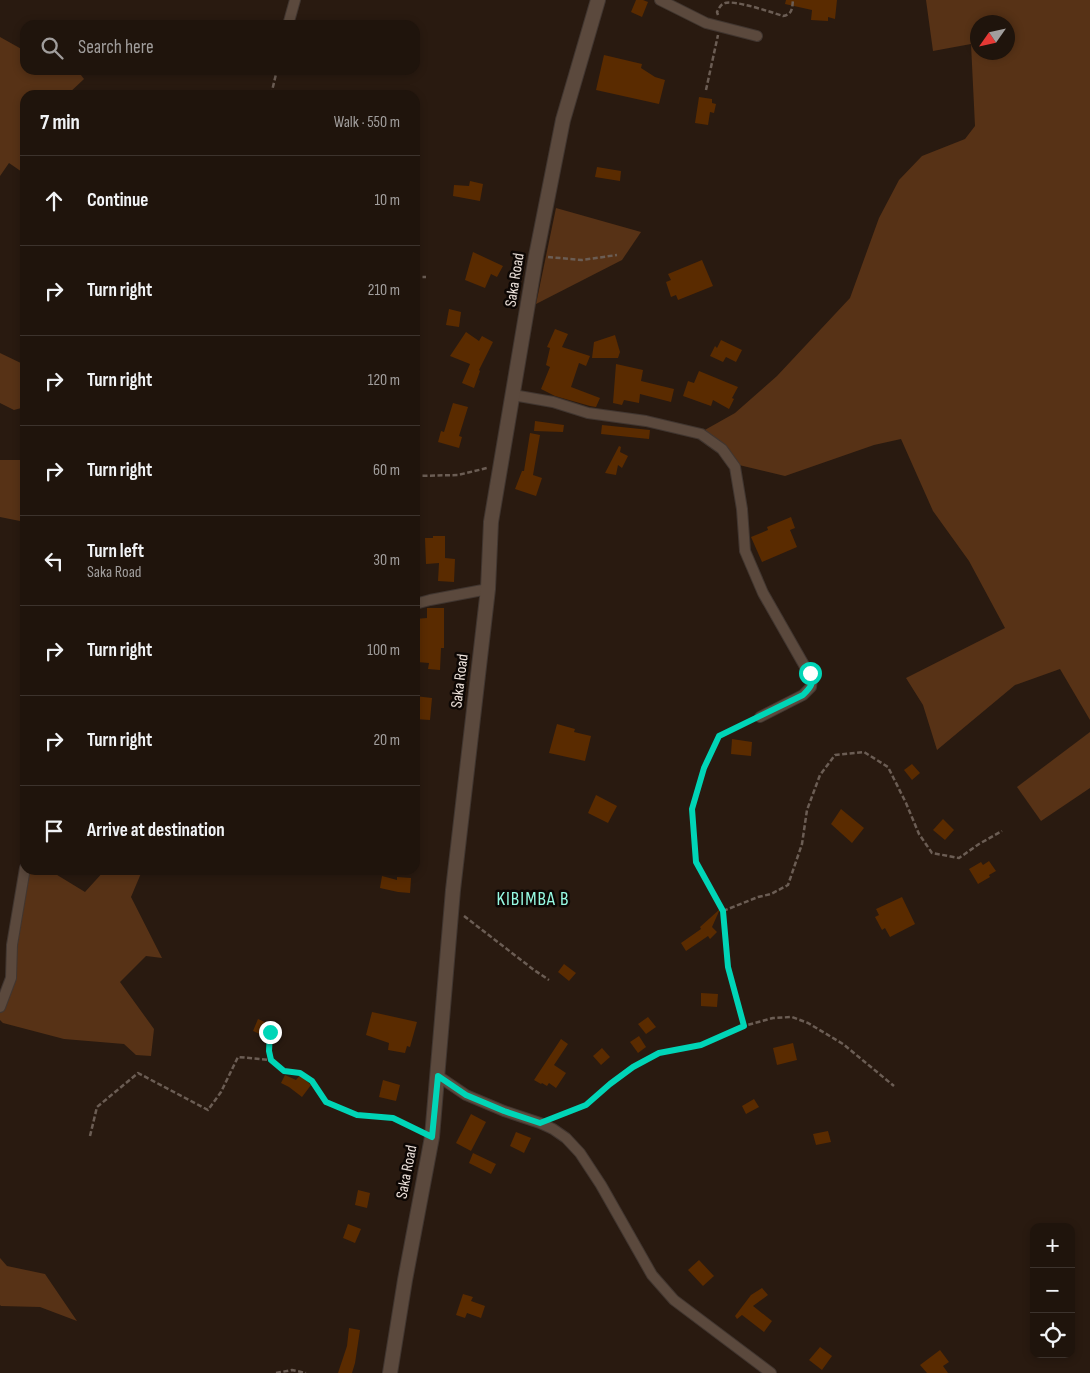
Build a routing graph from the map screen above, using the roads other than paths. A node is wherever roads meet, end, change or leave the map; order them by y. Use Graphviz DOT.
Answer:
graph roads {
  1 [pos="295,0"];
  2 [pos="598,0"];
  3 [pos="660,0"];
  4 [pos="289,20"];
  5 [pos="757,36"];
  6 [pos="513,395"];
  7 [pos="488,589"];
  8 [pos="420,603"];
  9 [pos="760,717"];
  10 [pos="24,875"];
  11 [pos="0,1007"];
  12 [pos="438,1076"];
  13 [pos="390,1373"];
  14 [pos="771,1373"];
  1 -- 4 [label="street"];
  2 -- 6 [label="main road, Saka Road"];
  3 -- 5 [label="street"];
  6 -- 7 [label="main road, Saka Road"];
  6 -- 9 [label="street"];
  7 -- 8 [label="street"];
  7 -- 12 [label="main road, Saka Road"];
  10 -- 11 [label="street"];
  12 -- 13 [label="main road, Saka Road"];
  12 -- 14 [label="street"];
}
